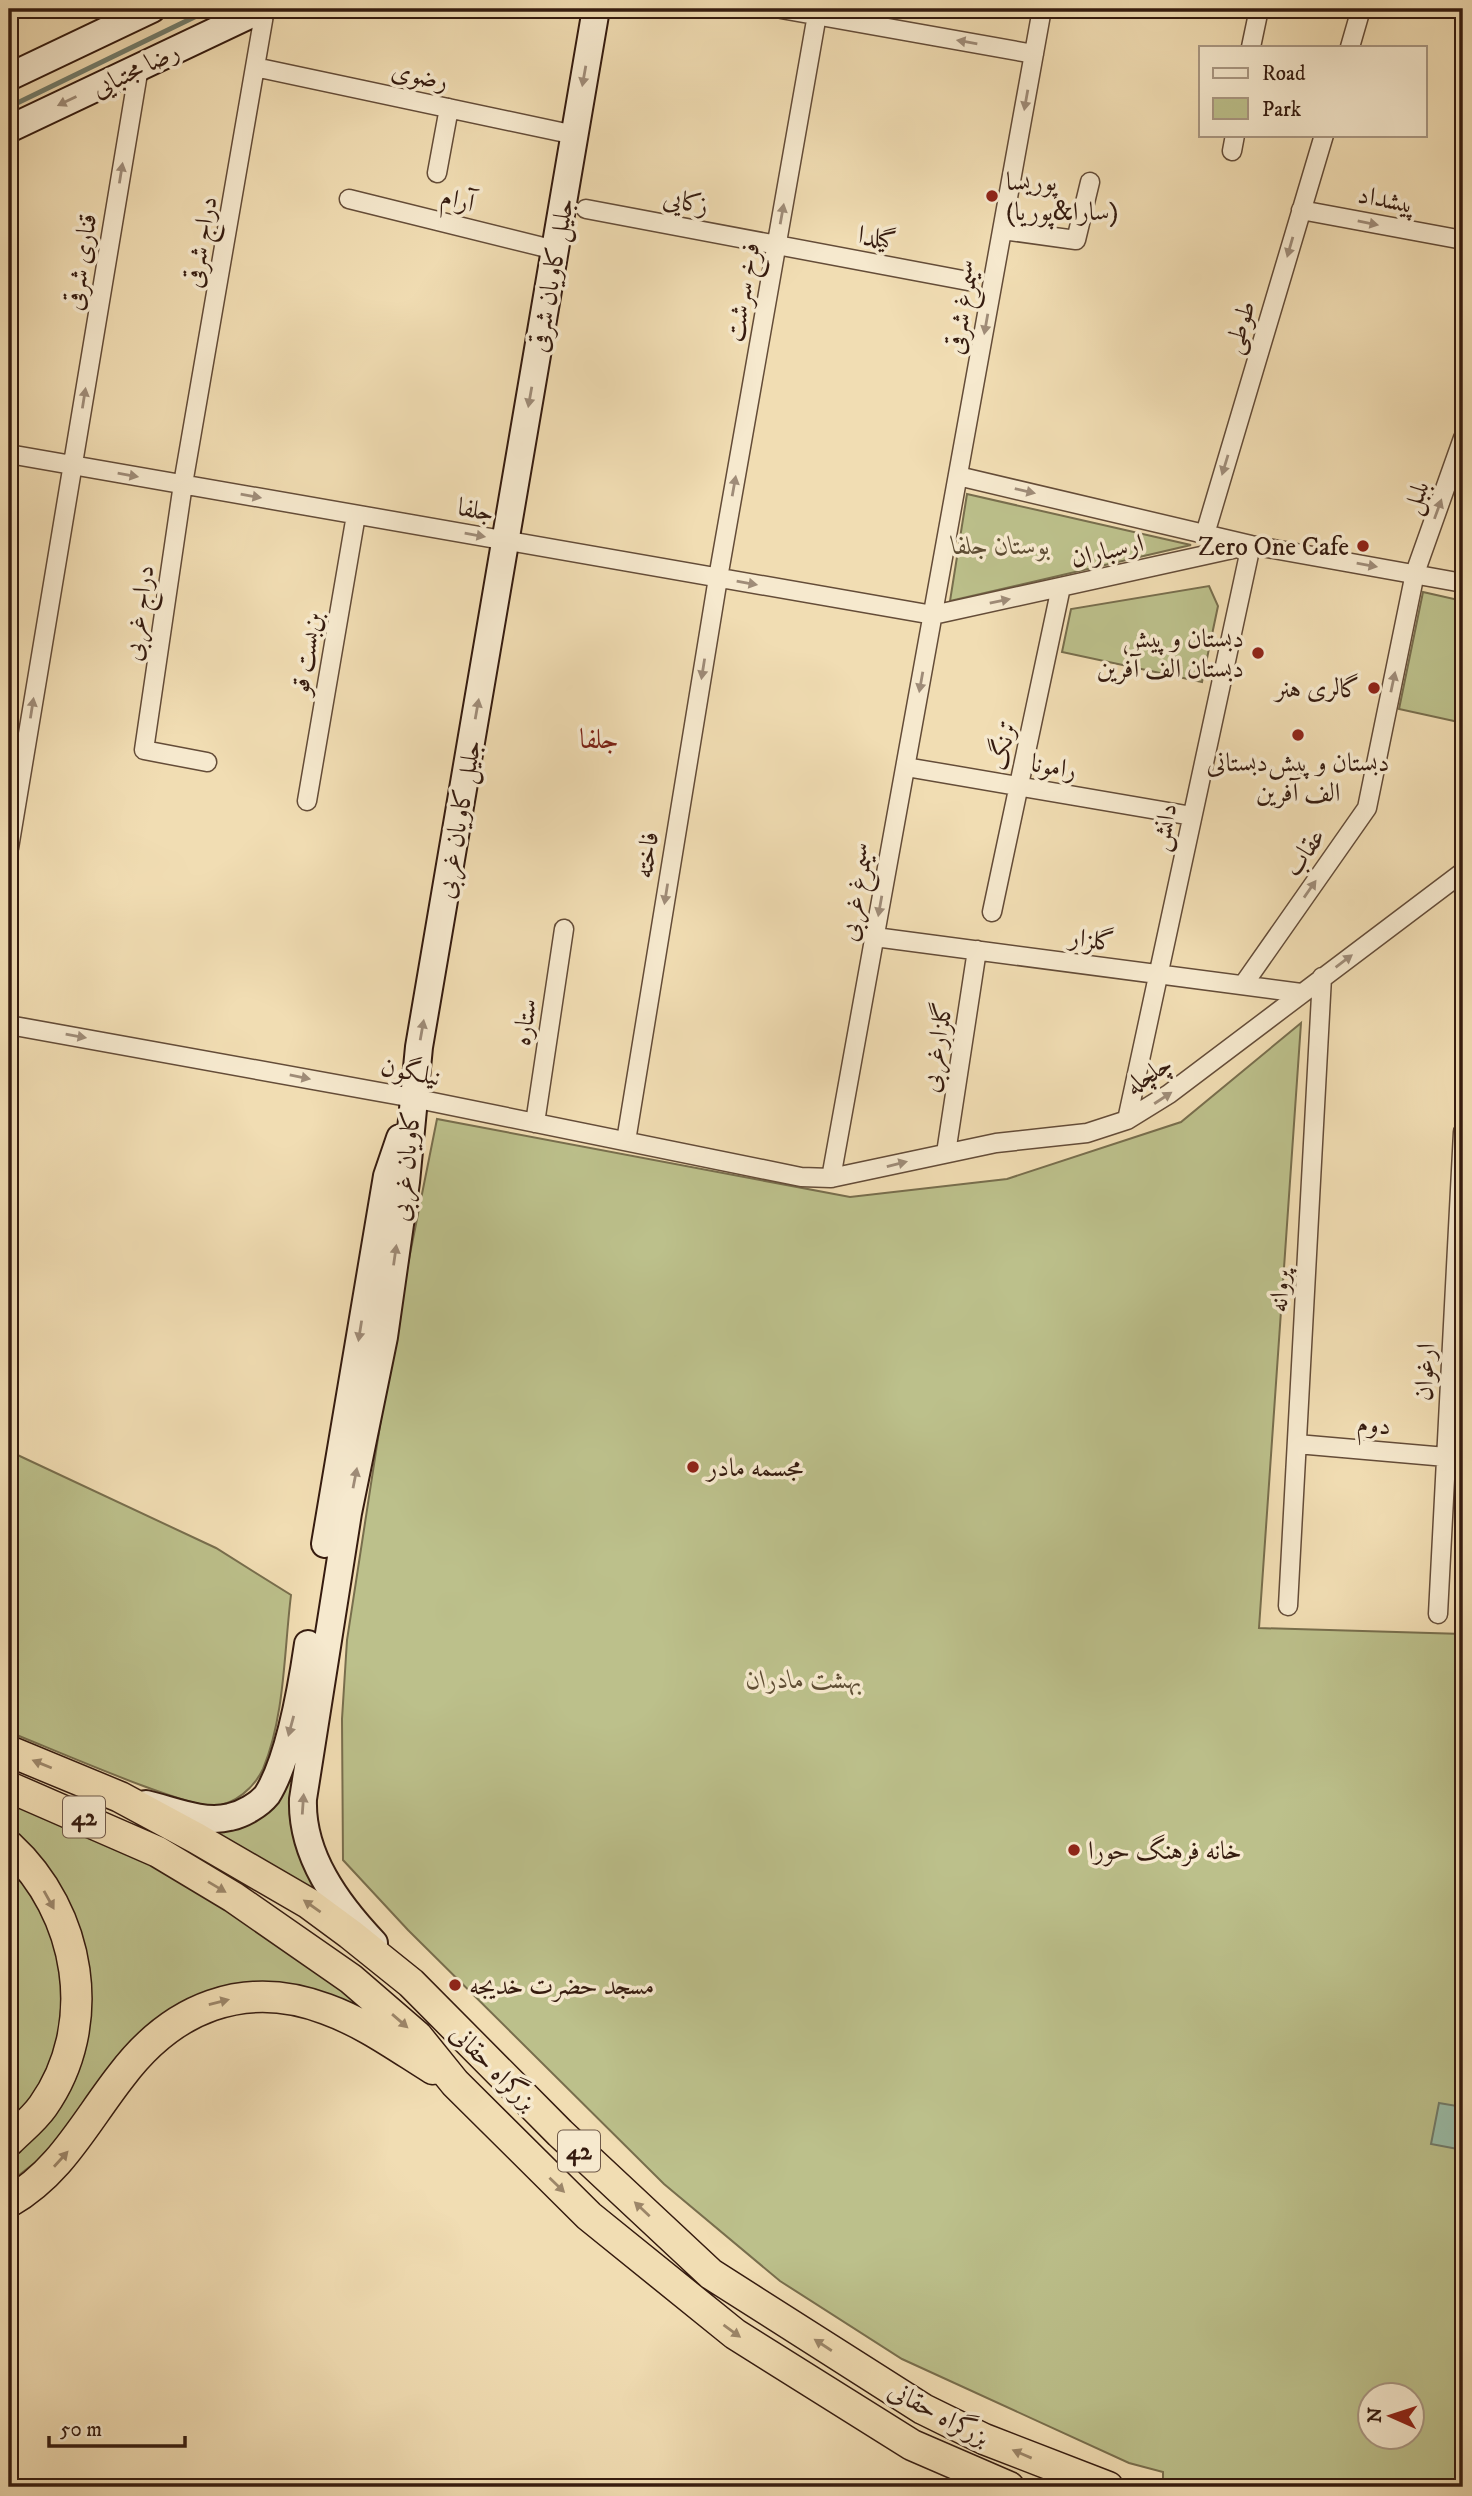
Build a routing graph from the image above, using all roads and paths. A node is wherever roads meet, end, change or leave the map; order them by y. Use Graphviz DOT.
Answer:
graph roads {
  1 [pos="152,9"];
  2 [pos="263,9"];
  3 [pos="596,9"];
  4 [pos="780,9"];
  5 [pos="1042,9"];
  6 [pos="1259,9"];
  7 [pos="1361,9"];
  8 [pos="818,12"];
  9 [pos="1251,46"];
  10 [pos="1350,46"];
  11 [pos="1034,54"];
  12 [pos="139,67"];
  13 [pos="256,67"];
  14 [pos="9,77"];
  15 [pos="449,108"];
  16 [pos="9,129"];
  17 [pos="575,135"];
  18 [pos="1324,136"];
  19 [pos="437,173"];
  20 [pos="1090,182"];
  21 [pos="349,199"];
  22 [pos="586,209"];
  23 [pos="1301,210"];
  24 [pos="1003,230"];
  25 [pos="1463,240"];
  26 [pos="777,245"];
  27 [pos="555,250"];
  28 [pos="968,281"];
  29 [pos="1463,438"];
  30 [pos="9,454"];
  31 [pos="72,465"];
  32 [pos="958,476"];
  33 [pos="183,485"];
  34 [pos="356,514"];
  35 [pos="1205,534"];
  36 [pos="506,541"];
  37 [pos="1251,545"];
  38 [pos="1415,573"];
  39 [pos="718,578"];
  40 [pos="1463,583"];
  41 [pos="1061,587"];
  42 [pos="933,615"];
  43 [pos="207,762"];
  44 [pos="906,767"];
  45 [pos="1020,787"];
  46 [pos="307,801"];
  47 [pos="1192,816"];
  48 [pos="9,848"];
  49 [pos="1463,872"];
  50 [pos="992,912"];
  51 [pos="564,929"];
  52 [pos="875,937"];
  53 [pos="978,950"];
  54 [pos="1159,974"];
  55 [pos="1322,977"];
  56 [pos="1243,985"];
  57 [pos="1301,993"];
  58 [pos="9,1024"];
  59 [pos="413,1098"];
  60 [pos="1128,1120"];
  61 [pos="535,1123"];
  62 [pos="1463,1132"];
  63 [pos="626,1141"];
  64 [pos="946,1153"];
  65 [pos="801,1177"];
  66 [pos="831,1178"];
  67 [pos="1461,1187"];
  68 [pos="1297,1444"];
  69 [pos="1446,1457"];
  70 [pos="1288,1606"];
  71 [pos="1438,1614"];
  72 [pos="314,1663"];
  73 [pos="9,1751"];
  74 [pos="9,1787"];
  75 [pos="120,1797"];
  76 [pos="9,1846"];
  77 [pos="411,1983"];
  78 [pos="456,2083"];
  79 [pos="9,2141"];
  80 [pos="9,2202"];
  81 [pos="1009,2487"];
  82 [pos="1108,2487"];
  1 -- 14 [label="main road, رضا مجتبایی"];
  2 -- 12 [label="main road, رضا مجتبایی"];
  2 -- 13 [label="street, دراج شرقی"];
  3 -- 17 [label="main road, جلیل کاویان شرقی, one-way"];
  4 -- 8 [label="street"];
  5 -- 11 [label="street, سیمرغ شرقی"];
  6 -- 9 [label="street"];
  7 -- 10 [label="street"];
  11 -- 8 [label="street, one-way"];
  26 -- 8 [label="street, فرخ سرشت, one-way"];
  11 -- 24 [label="street, سیمرغ شرقی, one-way"];
  12 -- 16 [label="main road, رضا مجتبایی, one-way"];
  31 -- 12 [label="street, قناری شرقی, one-way"];
  13 -- 15 [label="street, رضوی"];
  13 -- 33 [label="street, دراج شرقی"];
  15 -- 17 [label="street, رضوی"];
  15 -- 19 [label="street"];
  17 -- 27 [label="main road, جلیل کاویان شرقی"];
  18 -- 23 [label="street, طوطی"];
  20 -- 24 [label="street"];
  21 -- 27 [label="street, آرام"];
  22 -- 26 [label="street, زکایی"];
  23 -- 25 [label="street, پیشداد, one-way"];
  23 -- 35 [label="street, طوطی, one-way"];
  24 -- 32 [label="street, سیمرغ شرقی, one-way"];
  26 -- 28 [label="street, گیلدا"];
  39 -- 26 [label="street, فرخ سرشت, one-way"];
  27 -- 36 [label="main road, جلیل کاویان شرقی, one-way"];
  38 -- 29 [label="street, بلبل, one-way"];
  30 -- 31 [label="street, جلفا"];
  31 -- 33 [label="street, جلفا, one-way"];
  48 -- 31 [label="street, قناری شرقی, one-way"];
  32 -- 35 [label="street, ارسباران, one-way"];
  32 -- 42 [label="street, سیمرغ شرقی"];
  33 -- 34 [label="street, جلفا, one-way"];
  33 -- 43 [label="street, دراج غربی"];
  34 -- 36 [label="street, جلفا, one-way"];
  34 -- 46 [label="street, بن‌بست قو"];
  35 -- 37 [label="street, ارسباران"];
  36 -- 39 [label="street, جلفا"];
  59 -- 36 [label="main road, جلیل کاویان غربی, one-way"];
  37 -- 38 [label="street, ارسباران, one-way"];
  37 -- 41 [label="street, ارسباران"];
  37 -- 47 [label="street, دانش"];
  38 -- 40 [label="street, ارسباران"];
  56 -- 38 [label="street, عقاب, one-way"];
  39 -- 42 [label="street, جلفا, one-way"];
  39 -- 63 [label="street, فاخته, one-way"];
  42 -- 41 [label="street, ارسباران, one-way"];
  41 -- 45 [label="street, ترنگ"];
  42 -- 44 [label="street, سیمرغ غربی, one-way"];
  44 -- 45 [label="street, رامونا"];
  44 -- 52 [label="street, سیمرغ غربی, one-way"];
  45 -- 47 [label="street, رامونا"];
  45 -- 50 [label="street, ترنگ"];
  47 -- 54 [label="street, دانش"];
  55 -- 49 [label="street, چلچله, one-way"];
  51 -- 61 [label="street, ستاره"];
  52 -- 53 [label="street, گلزار"];
  52 -- 66 [label="street, سیمرغ غربی"];
  53 -- 54 [label="street, گلزار"];
  53 -- 64 [label="street, گلزارغربی"];
  54 -- 56 [label="street, گلزار"];
  54 -- 60 [label="street, دانش"];
  55 -- 57 [label="street, چلچله"];
  55 -- 68 [label="street, پروانه"];
  56 -- 57 [label="street, گلزار"];
  60 -- 57 [label="street, چلچله, one-way"];
  58 -- 59 [label="street, نیلگون, one-way"];
  59 -- 61 [label="street, نیلگون"];
  59 -- 72 [label="main road, کاویان غربی"];
  60 -- 64 [label="street, چلچله"];
  61 -- 63 [label="street, نیلگون"];
  62 -- 67 [label="street, ارغوان"];
  63 -- 65 [label="street, نیلگون"];
  66 -- 64 [label="street, چلچله, one-way"];
  65 -- 66 [label="street, چلچله"];
  67 -- 69 [label="street, ارغوان"];
  68 -- 69 [label="street, دوم"];
  68 -- 70 [label="street, پروانه"];
  69 -- 71 [label="street, ارغوان"];
  72 -- 75 [label="main road, one-way"];
  77 -- 72 [label="main road, one-way"];
  75 -- 73 [label="highway, بزرگراه حقانی / 42, one-way"];
  74 -- 78 [label="highway, بزرگراه حقانی / 42, one-way"];
  77 -- 75 [label="highway, بزرگراه حقانی / 42, one-way"];
  76 -- 79 [label="highway, one-way"];
  82 -- 77 [label="highway, بزرگراه حقانی / 42, one-way"];
  80 -- 78 [label="highway, one-way"];
  78 -- 81 [label="highway, بزرگراه حقانی / 42, one-way"];
}
